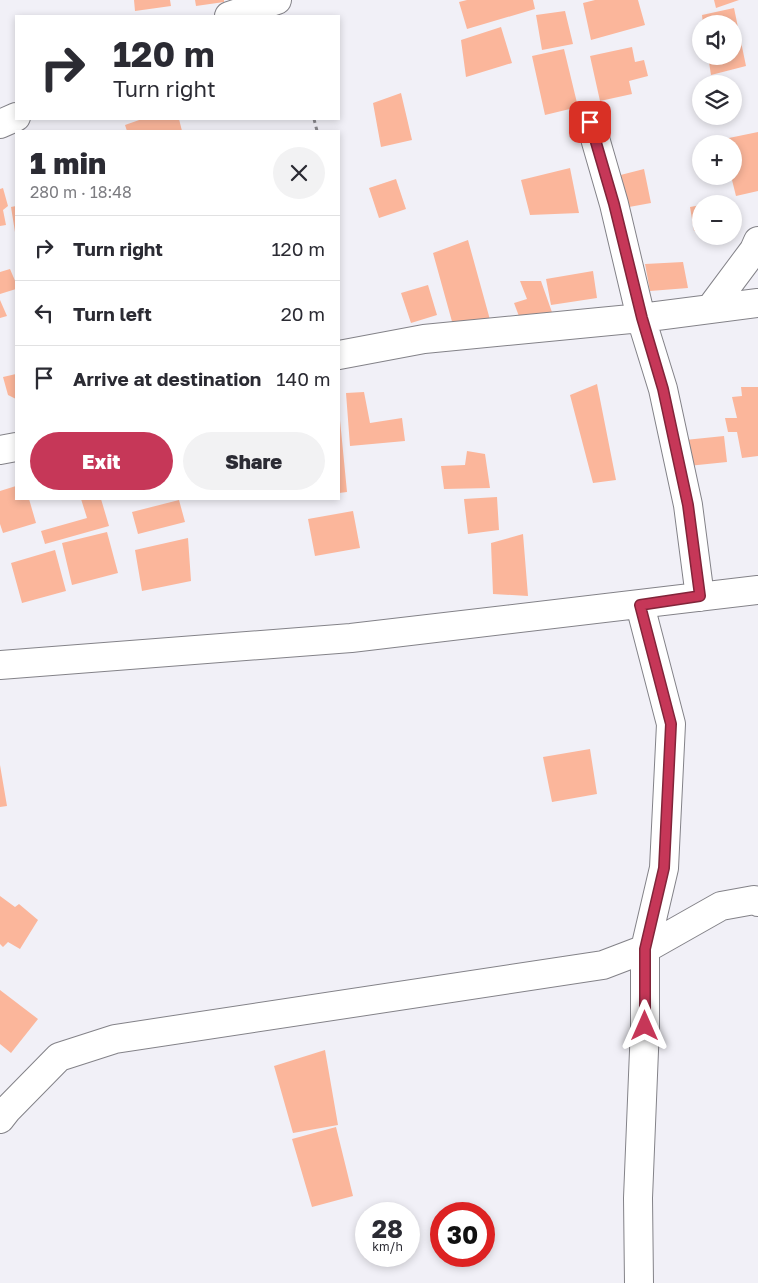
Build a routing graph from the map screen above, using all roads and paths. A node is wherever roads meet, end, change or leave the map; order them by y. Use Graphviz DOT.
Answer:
graph roads {
  1 [pos="276,0"];
  2 [pos="231,15"];
  3 [pos="15,118"];
  4 [pos="590,122"];
  5 [pos="0,124"];
  6 [pos="758,241"];
  7 [pos="758,303"];
  8 [pos="710,309"];
  9 [pos="642,318"];
  10 [pos="340,355"];
  11 [pos="15,447"];
  12 [pos="0,450"];
  13 [pos="758,590"];
  14 [pos="700,596"];
  15 [pos="640,605"];
  16 [pos="0,665"];
  17 [pos="758,902"];
  18 [pos="645,949"];
  19 [pos="0,1120"];
  20 [pos="638,1283"];
  1 -- 2 [label="street"];
  3 -- 5 [label="street"];
  4 -- 9 [label="street"];
  6 -- 8 [label="street"];
  7 -- 8 [label="street"];
  8 -- 9 [label="street"];
  9 -- 10 [label="street"];
  9 -- 14 [label="street"];
  11 -- 12 [label="street"];
  13 -- 14 [label="street"];
  14 -- 15 [label="street"];
  15 -- 16 [label="street"];
  15 -- 18 [label="street"];
  17 -- 18 [label="street"];
  18 -- 19 [label="street"];
  18 -- 20 [label="street"];
}
